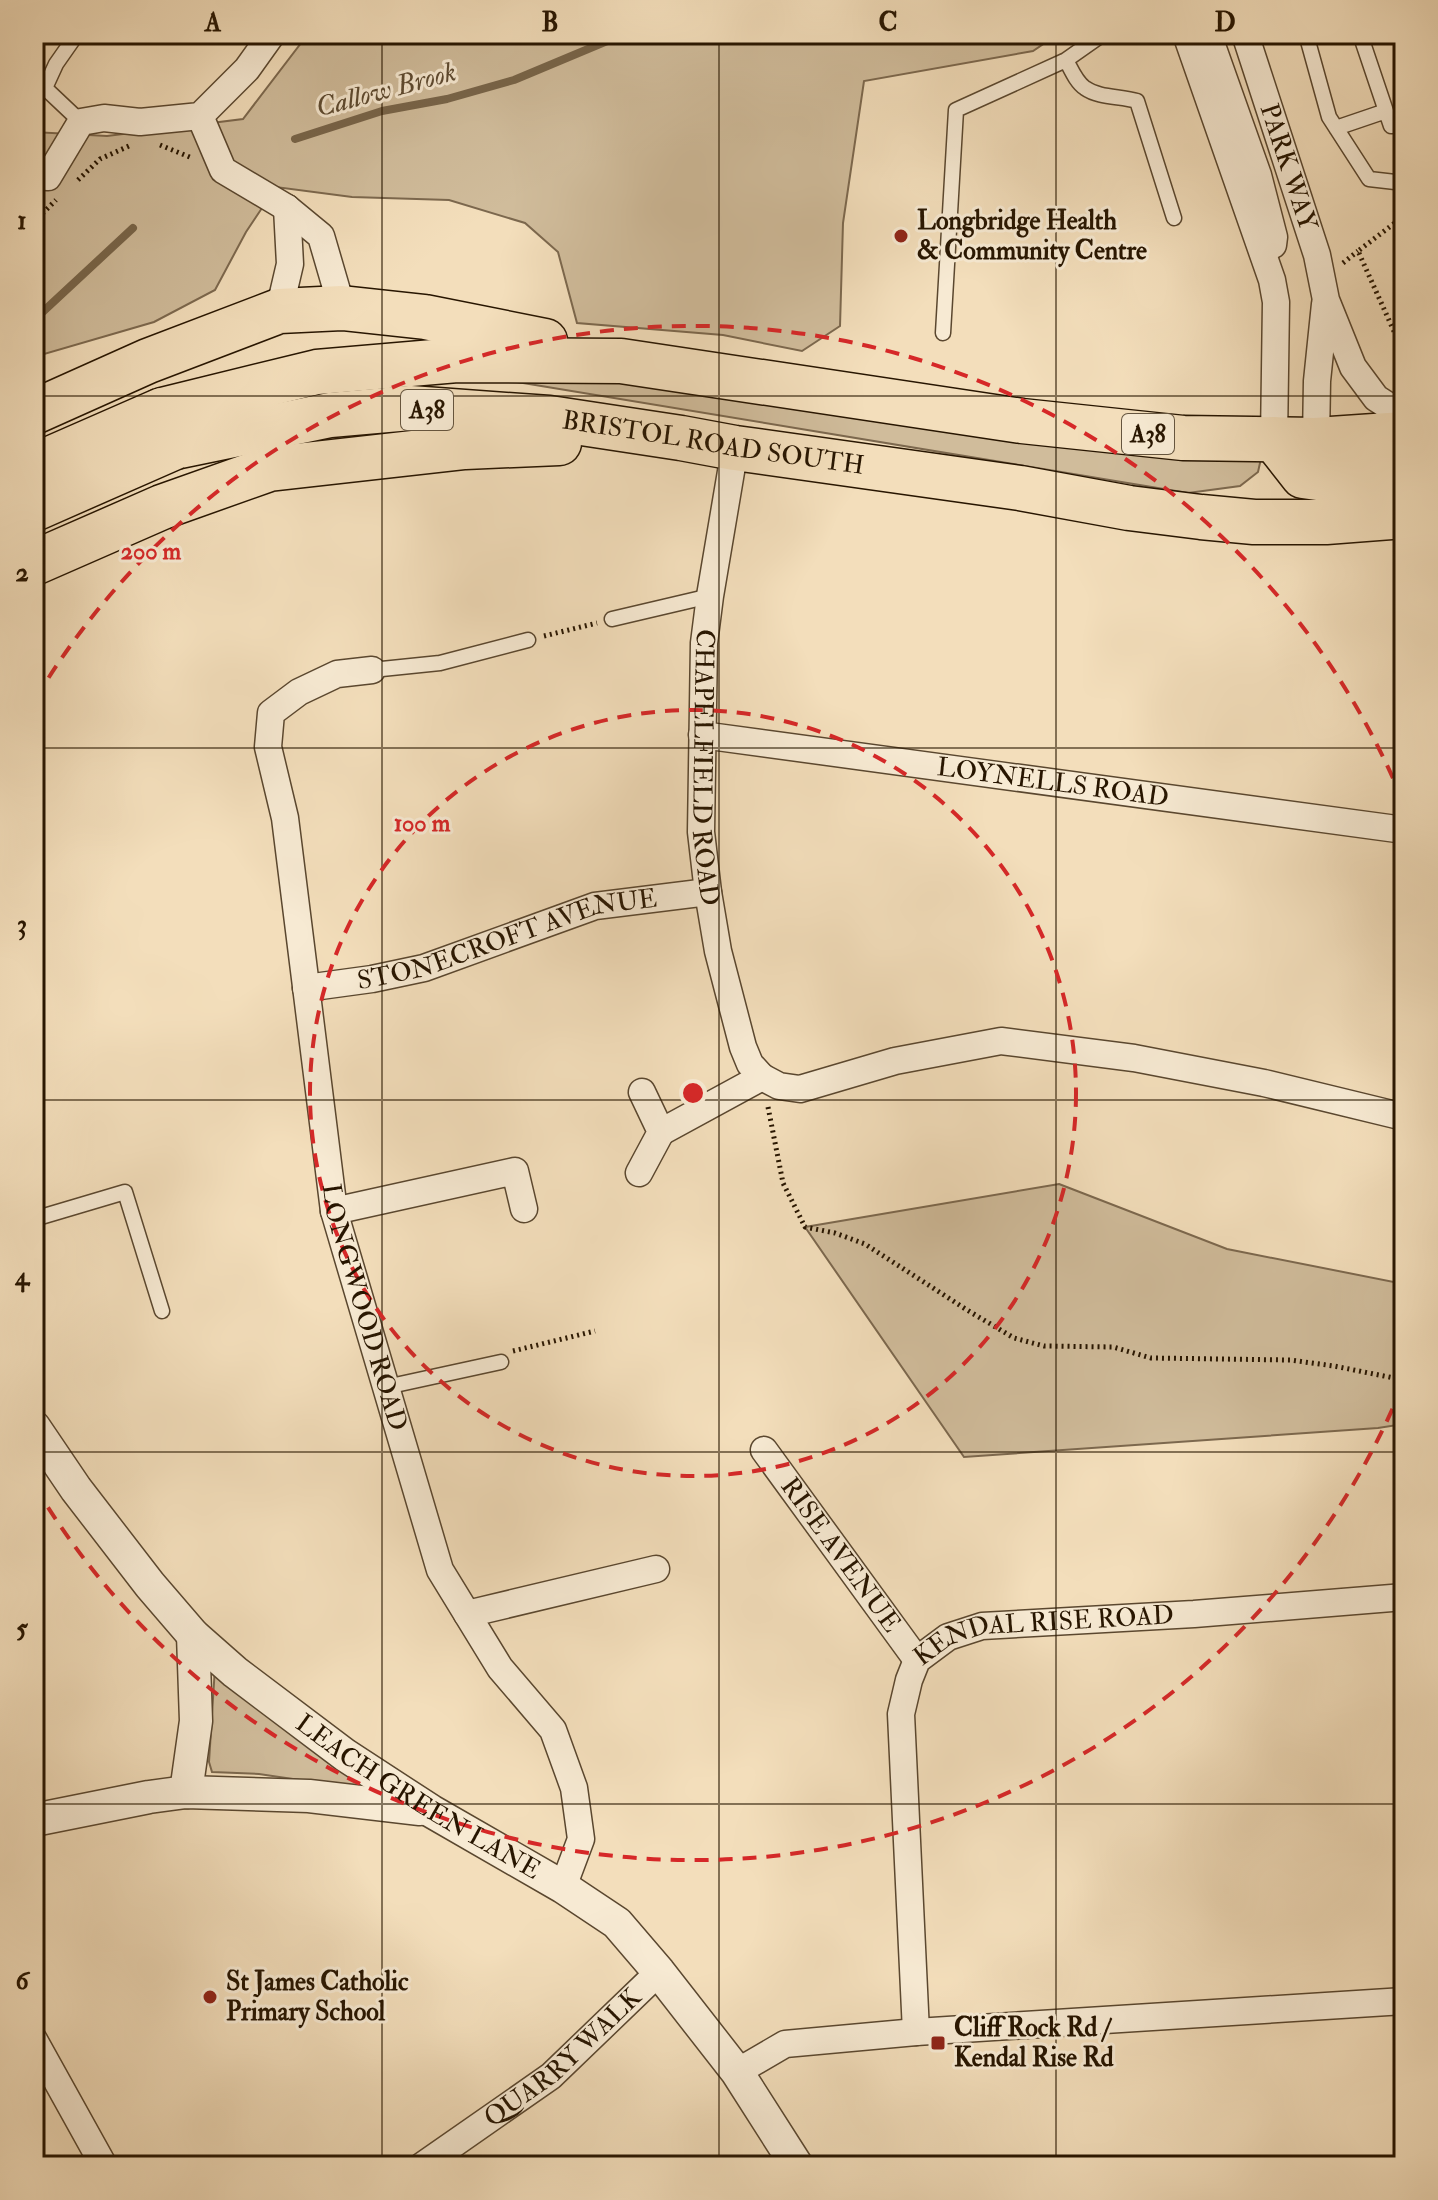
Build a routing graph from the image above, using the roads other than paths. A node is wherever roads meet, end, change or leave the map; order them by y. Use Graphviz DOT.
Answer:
graph roads {
  1 [pos="77,34"];
  2 [pos="272,34"];
  3 [pos="1103,34"];
  4 [pos="1186,34"];
  5 [pos="1208,34"];
  6 [pos="1245,34"];
  7 [pos="1306,34"];
  8 [pos="1360,34"];
  9 [pos="1066,60"];
  10 [pos="1386,111"];
  11 [pos="200,116"];
  12 [pos="81,122"];
  13 [pos="1404,124"];
  14 [pos="1336,128"];
  15 [pos="34,176"];
  16 [pos="1404,183"];
  17 [pos="287,208"];
  18 [pos="1174,218"];
  19 [pos="1272,280"];
  20 [pos="1326,300"];
  21 [pos="342,308"];
  22 [pos="279,311"];
  23 [pos="943,333"];
  24 [pos="621,361"];
  25 [pos="34,412"];
  26 [pos="1404,416"];
  27 [pos="168,428"];
  28 [pos="1404,434"];
  29 [pos="681,438"];
  30 [pos="735,448"];
  31 [pos="1298,452"];
  32 [pos="34,466"];
  33 [pos="1404,475"];
  34 [pos="34,509"];
  35 [pos="1404,516"];
  36 [pos="1254,522"];
  37 [pos="34,563"];
  38 [pos="710,596"];
  39 [pos="612,619"];
  40 [pos="528,640"];
  41 [pos="372,670"];
  42 [pos="702,735"];
  43 [pos="1404,830"];
  44 [pos="708,892"];
  45 [pos="306,988"];
  46 [pos="762,1077"];
  47 [pos="642,1092"];
  48 [pos="1404,1117"];
  49 [pos="661,1132"];
  50 [pos="639,1173"];
  51 [pos="524,1209"];
  52 [pos="334,1211"];
  53 [pos="34,1219"];
  54 [pos="162,1311"];
  55 [pos="501,1362"];
  56 [pos="386,1387"];
  57 [pos="34,1427"];
  58 [pos="764,1450"];
  59 [pos="656,1569"];
  60 [pos="1404,1597"];
  61 [pos="467,1614"];
  62 [pos="193,1635"];
  63 [pos="917,1660"];
  64 [pos="186,1792"];
  65 [pos="431,1811"];
  66 [pos="34,1820"];
  67 [pos="563,1887"];
  68 [pos="659,1972"];
  69 [pos="1404,2001"];
  70 [pos="916,2032"];
  71 [pos="34,2040"];
  72 [pos="737,2072"];
  73 [pos="98,2164"];
  74 [pos="422,2166"];
  75 [pos="797,2166"];
  1 -- 12 [label="lane"];
  2 -- 11 [label="street"];
  3 -- 9 [label="lane"];
  4 -- 19 [label="street, PARK WAY"];
  5 -- 19 [label="street, PARK WAY"];
  6 -- 20 [label="street, PARK WAY"];
  7 -- 14 [label="lane"];
  8 -- 10 [label="lane"];
  9 -- 18 [label="lane"];
  9 -- 23 [label="lane"];
  10 -- 13 [label="lane"];
  10 -- 14 [label="lane"];
  11 -- 12 [label="street"];
  11 -- 17 [label="street"];
  12 -- 15 [label="street"];
  14 -- 16 [label="lane"];
  17 -- 21 [label="street"];
  17 -- 22 [label="street"];
  19 -- 31 [label="street, PARK WAY"];
  20 -- 26 [label="street, PARK WAY"];
  20 -- 31 [label="street, PARK WAY"];
  21 -- 22 [label="highway"];
  21 -- 24 [label="highway"];
  22 -- 25 [label="highway"];
  24 -- 27 [label="highway, BRISTOL ROAD SOUTH / A38"];
  24 -- 31 [label="highway, BRISTOL ROAD SOUTH / A38"];
  27 -- 29 [label="highway, BRISTOL ROAD SOUTH / A38"];
  27 -- 32 [label="highway, BRISTOL ROAD SOUTH / A38, bridge"];
  27 -- 34 [label="highway, BRISTOL ROAD SOUTH / A38, bridge"];
  28 -- 31 [label="highway, BRISTOL ROAD SOUTH / A38"];
  29 -- 30 [label="highway, BRISTOL ROAD SOUTH / A38"];
  29 -- 37 [label="highway"];
  30 -- 36 [label="highway, BRISTOL ROAD SOUTH / A38"];
  30 -- 38 [label="street, CHAPELFIELD ROAD"];
  31 -- 33 [label="highway"];
  31 -- 36 [label="highway"];
  35 -- 36 [label="highway, BRISTOL ROAD SOUTH / A38"];
  38 -- 39 [label="lane"];
  38 -- 42 [label="street, CHAPELFIELD ROAD"];
  40 -- 41 [label="lane"];
  41 -- 45 [label="street, LONGWOOD ROAD"];
  42 -- 43 [label="street, LOYNELLS ROAD"];
  42 -- 44 [label="street, CHAPELFIELD ROAD"];
  44 -- 45 [label="street, STONECROFT AVENUE"];
  44 -- 46 [label="street, CHAPELFIELD ROAD"];
  45 -- 52 [label="street, LONGWOOD ROAD"];
  46 -- 48 [label="street"];
  46 -- 49 [label="street"];
  47 -- 49 [label="street"];
  49 -- 50 [label="street"];
  51 -- 52 [label="street"];
  52 -- 56 [label="street, LONGWOOD ROAD"];
  53 -- 54 [label="lane"];
  55 -- 56 [label="lane"];
  56 -- 61 [label="street, LONGWOOD ROAD"];
  57 -- 62 [label="street, LEACH GREEN LANE"];
  58 -- 63 [label="street, RISE AVENUE"];
  59 -- 61 [label="street"];
  60 -- 63 [label="street, KENDAL RISE ROAD"];
  61 -- 67 [label="street, LONGWOOD ROAD"];
  62 -- 64 [label="street"];
  62 -- 65 [label="street, LEACH GREEN LANE"];
  63 -- 70 [label="street, KENDAL RISE ROAD"];
  64 -- 65 [label="street"];
  64 -- 66 [label="street"];
  65 -- 67 [label="street, LEACH GREEN LANE"];
  67 -- 68 [label="street, LEACH GREEN LANE"];
  68 -- 72 [label="street, LEACH GREEN LANE"];
  68 -- 74 [label="street, QUARRY WALK"];
  69 -- 70 [label="street"];
  70 -- 72 [label="street"];
  71 -- 73 [label="street"];
  72 -- 75 [label="street, LEACH GREEN LANE"];
}
